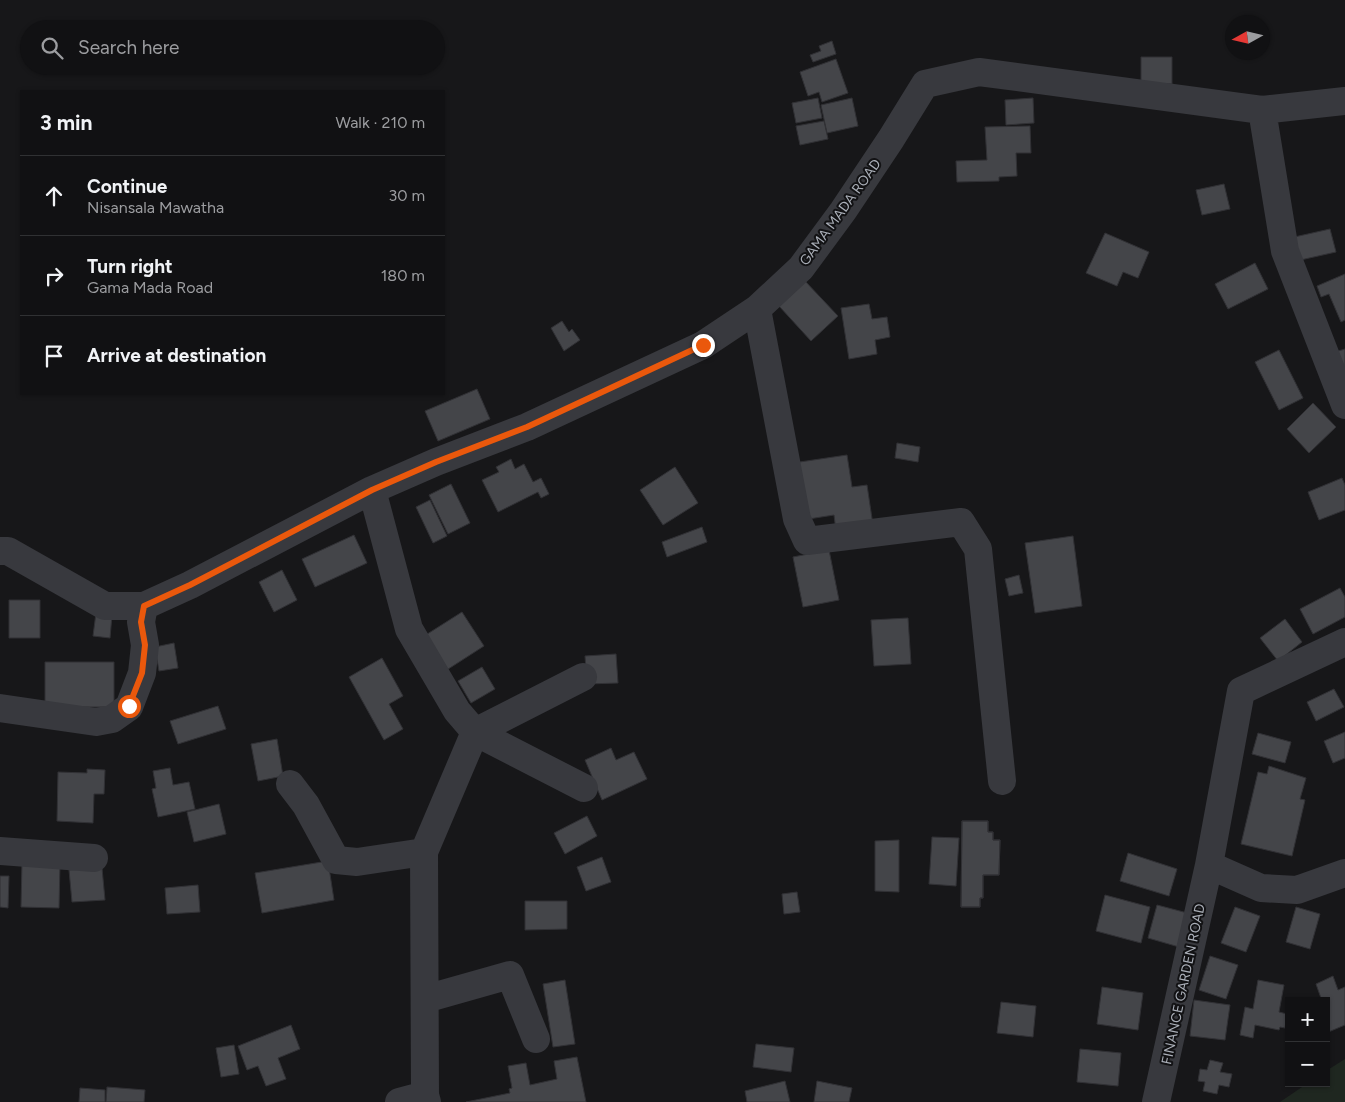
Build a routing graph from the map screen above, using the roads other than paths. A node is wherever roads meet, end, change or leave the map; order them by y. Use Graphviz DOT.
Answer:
graph roads {
  1 [pos="1345,102"];
  2 [pos="1262,110"];
  3 [pos="757,309"];
  4 [pos="1345,405"];
  5 [pos="372,490"];
  6 [pos="0,551"];
  7 [pos="144,606"];
  8 [pos="1345,642"];
  9 [pos="583,677"];
  10 [pos="0,708"];
  11 [pos="475,732"];
  12 [pos="1002,781"];
  13 [pos="290,784"];
  14 [pos="584,788"];
  15 [pos="0,851"];
  16 [pos="424,852"];
  17 [pos="94,858"];
  18 [pos="1209,865"];
  19 [pos="1345,873"];
  20 [pos="425,999"];
  21 [pos="536,1039"];
  22 [pos="426,1098"];
  23 [pos="399,1102"];
  24 [pos="1156,1102"];
  1 -- 2 [label="street, GAMA MADA ROAD"];
  2 -- 3 [label="street, GAMA MADA ROAD"];
  2 -- 4 [label="street"];
  3 -- 5 [label="street, GAMA MADA ROAD"];
  3 -- 12 [label="street"];
  5 -- 7 [label="street, GAMA MADA ROAD"];
  5 -- 11 [label="street"];
  6 -- 7 [label="street, GAMA MADA ROAD"];
  7 -- 10 [label="street"];
  8 -- 18 [label="street, FINANCE GARDEN ROAD"];
  9 -- 11 [label="street"];
  11 -- 14 [label="street"];
  11 -- 16 [label="street"];
  13 -- 16 [label="street"];
  15 -- 17 [label="street"];
  16 -- 20 [label="street"];
  18 -- 19 [label="street"];
  18 -- 24 [label="street, FINANCE GARDEN ROAD"];
  20 -- 21 [label="street"];
  20 -- 22 [label="street"];
  22 -- 23 [label="street"];
}
